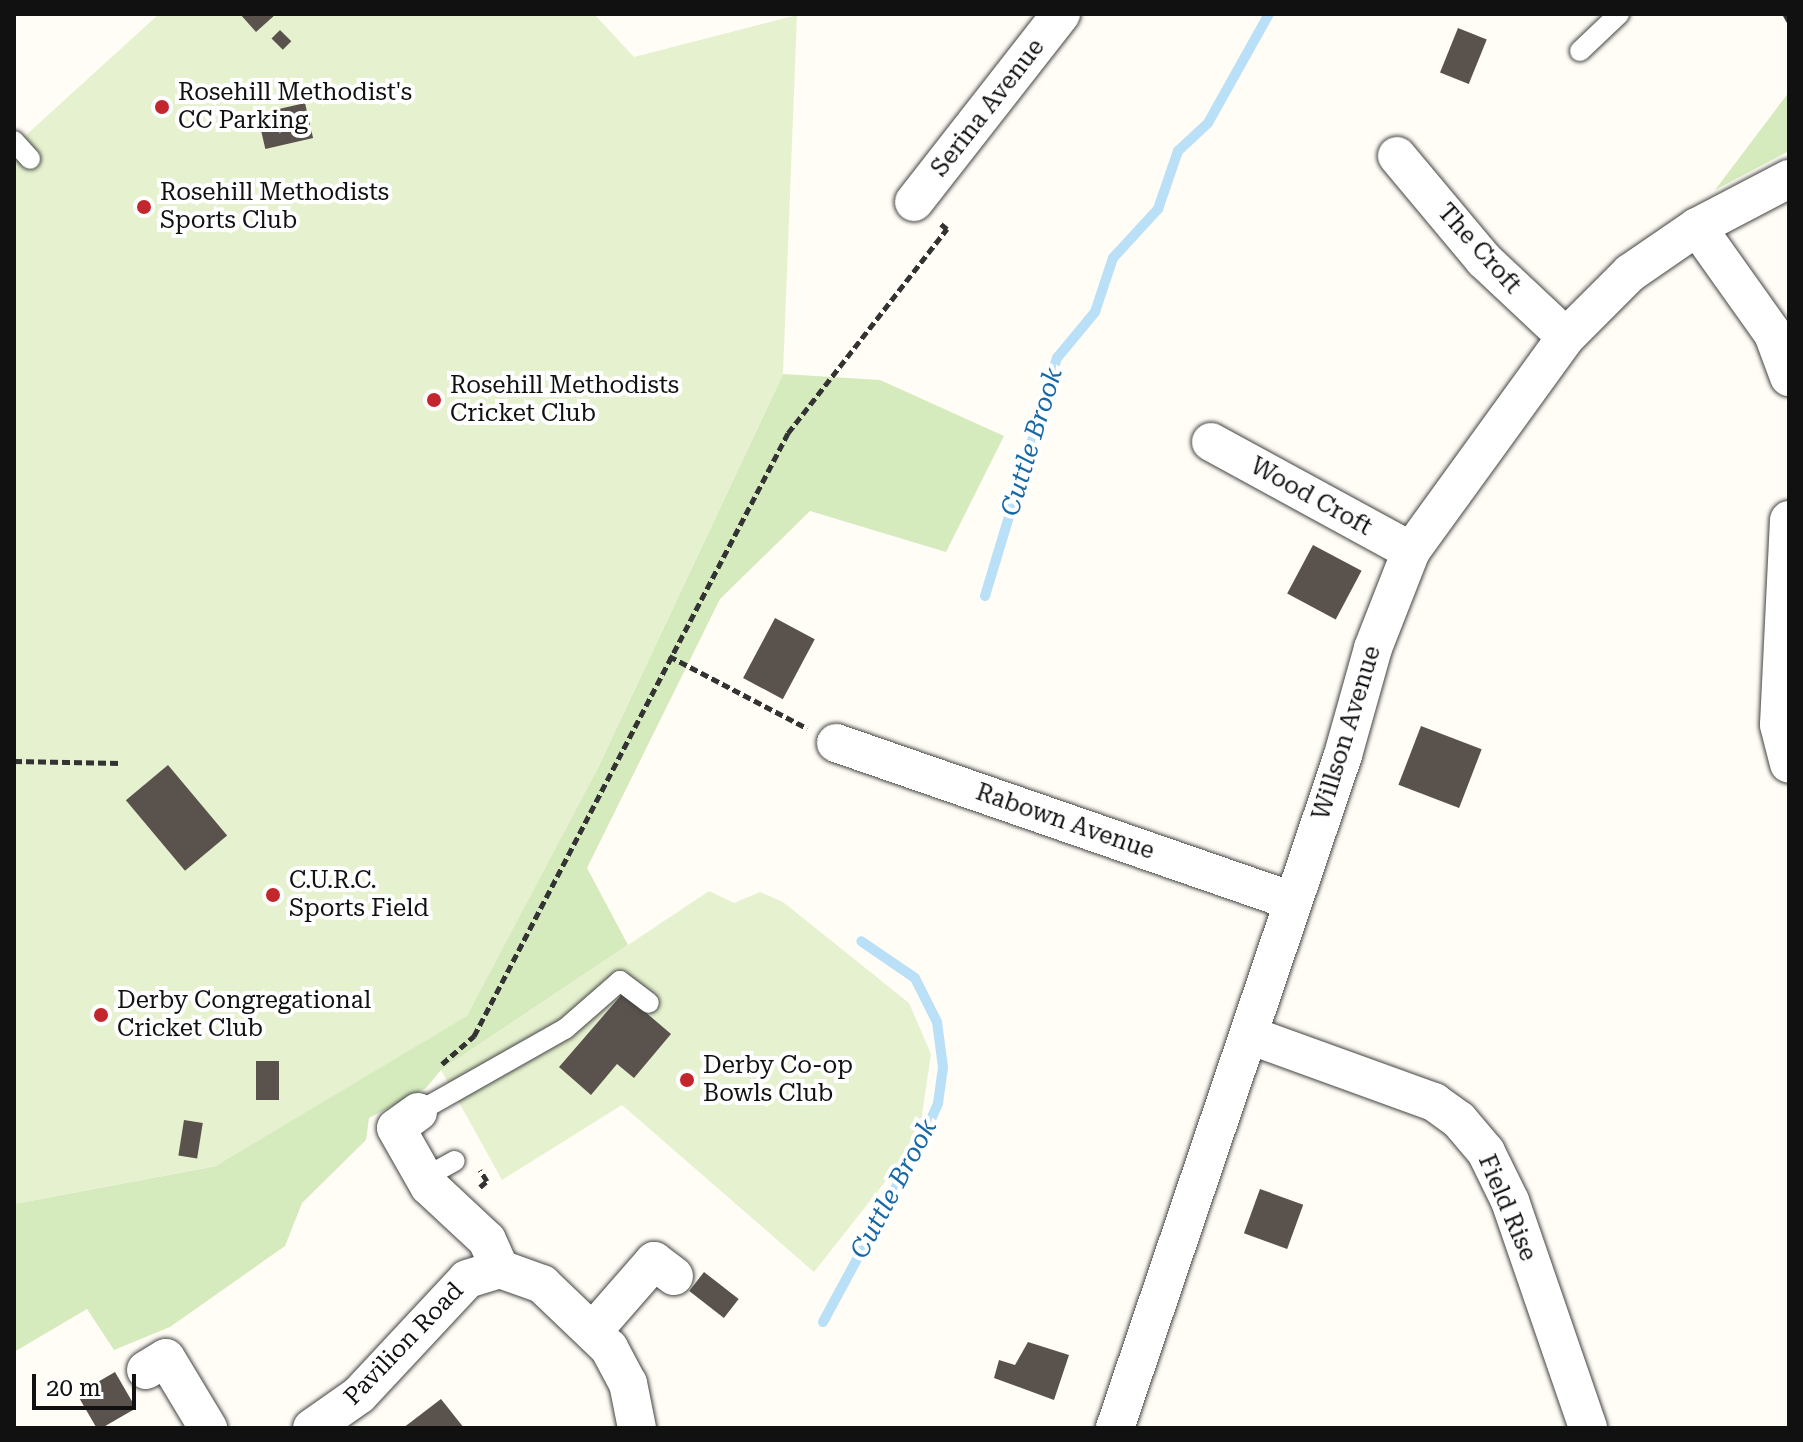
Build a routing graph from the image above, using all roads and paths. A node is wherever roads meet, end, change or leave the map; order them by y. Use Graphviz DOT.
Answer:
graph roads {
  1 [pos="1061,14"];
  2 [pos="1619,14"];
  3 [pos="1785,14"];
  4 [pos="1789,21"];
  5 [pos="1580,51"];
  6 [pos="14,141"];
  7 [pos="1397,156"];
  8 [pos="30,159"];
  9 [pos="1789,179"];
  10 [pos="914,202"];
  11 [pos="1697,227"];
  12 [pos="1566,337"];
  13 [pos="1789,377"];
  14 [pos="1211,442"];
  15 [pos="1789,520"];
  16 [pos="1411,551"];
  17 [pos="669,656"];
  18 [pos="836,743"];
  19 [pos="14,761"];
  20 [pos="121,763"];
  21 [pos="1789,764"];
  22 [pos="1293,901"];
  23 [pos="649,1003"];
  24 [pos="1249,1035"];
  25 [pos="428,1105"];
  26 [pos="451,1166"];
  27 [pos="456,1210"];
  28 [pos="500,1269"];
  29 [pos="674,1276"];
  30 [pos="593,1331"];
  31 [pos="146,1370"];
  32 [pos="208,1428"];
  33 [pos="312,1428"];
  34 [pos="637,1428"];
  35 [pos="1115,1428"];
  36 [pos="1588,1428"];
  1 -- 10 [label="street, Serina Avenue"];
  2 -- 5 [label="lane"];
  3 -- 4 [label="path"];
  6 -- 8 [label="lane"];
  7 -- 12 [label="street, The Croft"];
  9 -- 11 [label="street, Willson Avenue"];
  10 -- 17 [label="path"];
  11 -- 12 [label="street, Willson Avenue"];
  11 -- 13 [label="street"];
  12 -- 16 [label="street, Willson Avenue"];
  14 -- 16 [label="street, Wood Croft"];
  15 -- 21 [label="street"];
  16 -- 22 [label="street, Willson Avenue"];
  17 -- 18 [label="path"];
  17 -- 25 [label="path"];
  18 -- 22 [label="street, Rabown Avenue"];
  19 -- 20 [label="path"];
  22 -- 24 [label="street, Willson Avenue"];
  23 -- 25 [label="lane"];
  24 -- 35 [label="street, Willson Avenue"];
  24 -- 36 [label="street, Field Rise"];
  25 -- 26 [label="street"];
  26 -- 27 [label="street"];
  26 -- 27 [label="path"];
  27 -- 28 [label="street"];
  28 -- 30 [label="street"];
  28 -- 33 [label="street, Pavilion Road"];
  29 -- 30 [label="street"];
  30 -- 34 [label="street"];
  31 -- 32 [label="street"];
}
